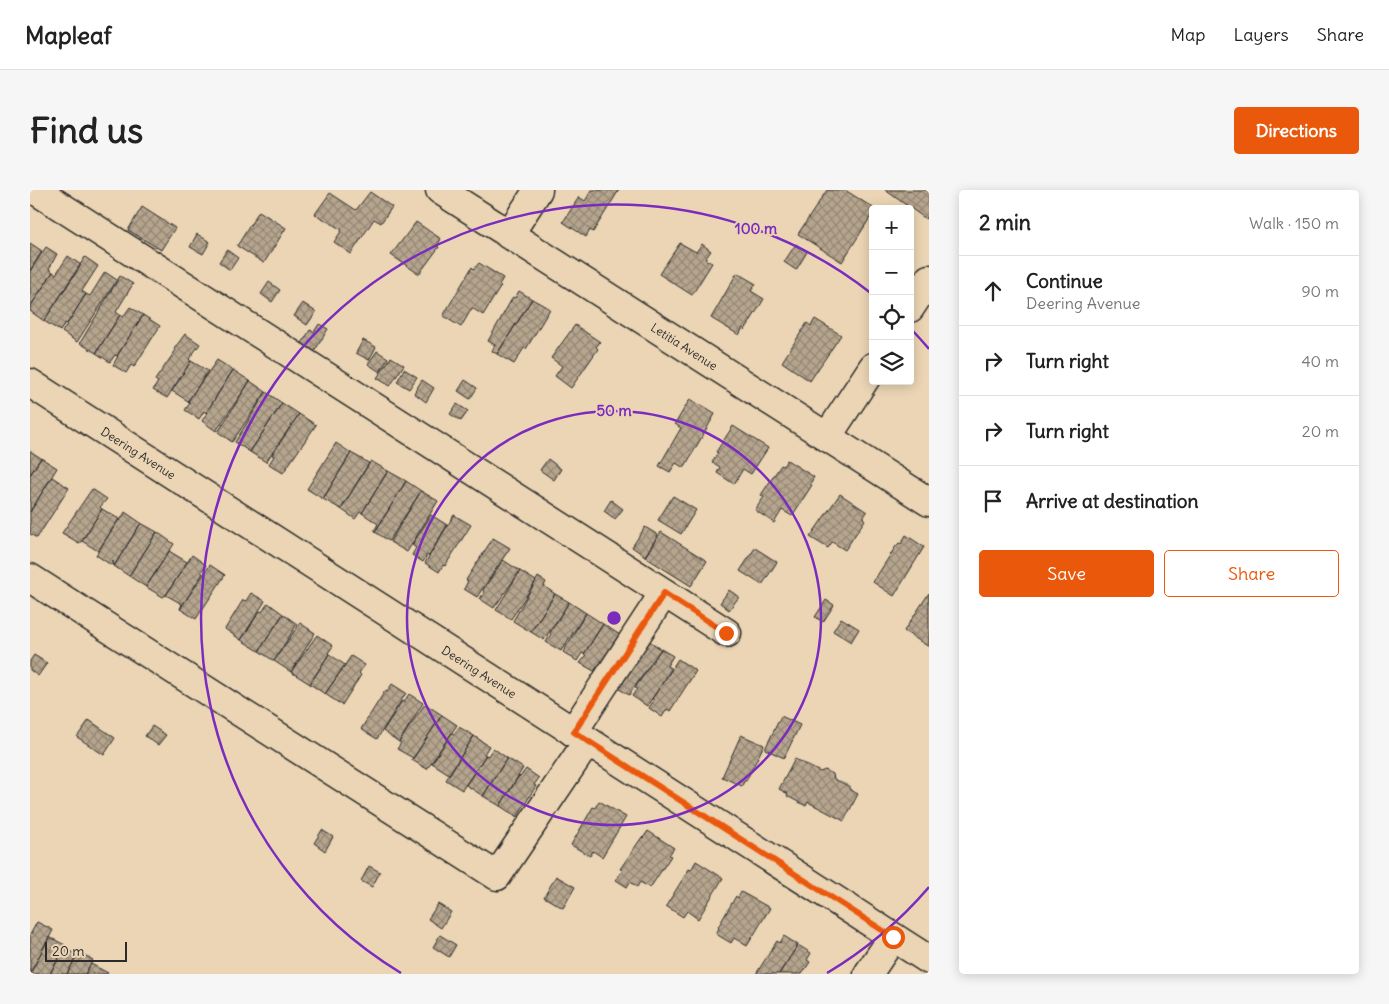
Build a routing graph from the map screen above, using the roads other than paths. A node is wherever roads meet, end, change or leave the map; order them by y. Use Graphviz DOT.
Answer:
graph roads {
  1 [pos="35,190"];
  2 [pos="440,190"];
  3 [pos="538,190"];
  4 [pos="510,235"];
  5 [pos="929,279"];
  6 [pos="914,302"];
  7 [pos="869,373"];
  8 [pos="30,383"];
  9 [pos="828,437"];
  10 [pos="929,502"];
  11 [pos="30,578"];
  12 [pos="664,593"];
  13 [pos="726,633"];
  14 [pos="581,737"];
  15 [pos="893,937"];
  16 [pos="929,960"];
  17 [pos="868,974"];
  1 -- 12 [label="street"];
  2 -- 4 [label="street, Letitia Avenue"];
  3 -- 4 [label="street"];
  4 -- 9 [label="street, Letitia Avenue"];
  5 -- 6 [label="street"];
  7 -- 9 [label="street"];
  8 -- 14 [label="street, Deering Avenue"];
  9 -- 10 [label="street, Letitia Avenue"];
  11 -- 14 [label="street"];
  12 -- 13 [label="street"];
  12 -- 14 [label="street"];
  14 -- 15 [label="street, Deering Avenue"];
  15 -- 16 [label="street, Deering Avenue"];
  15 -- 17 [label="street"];
}
